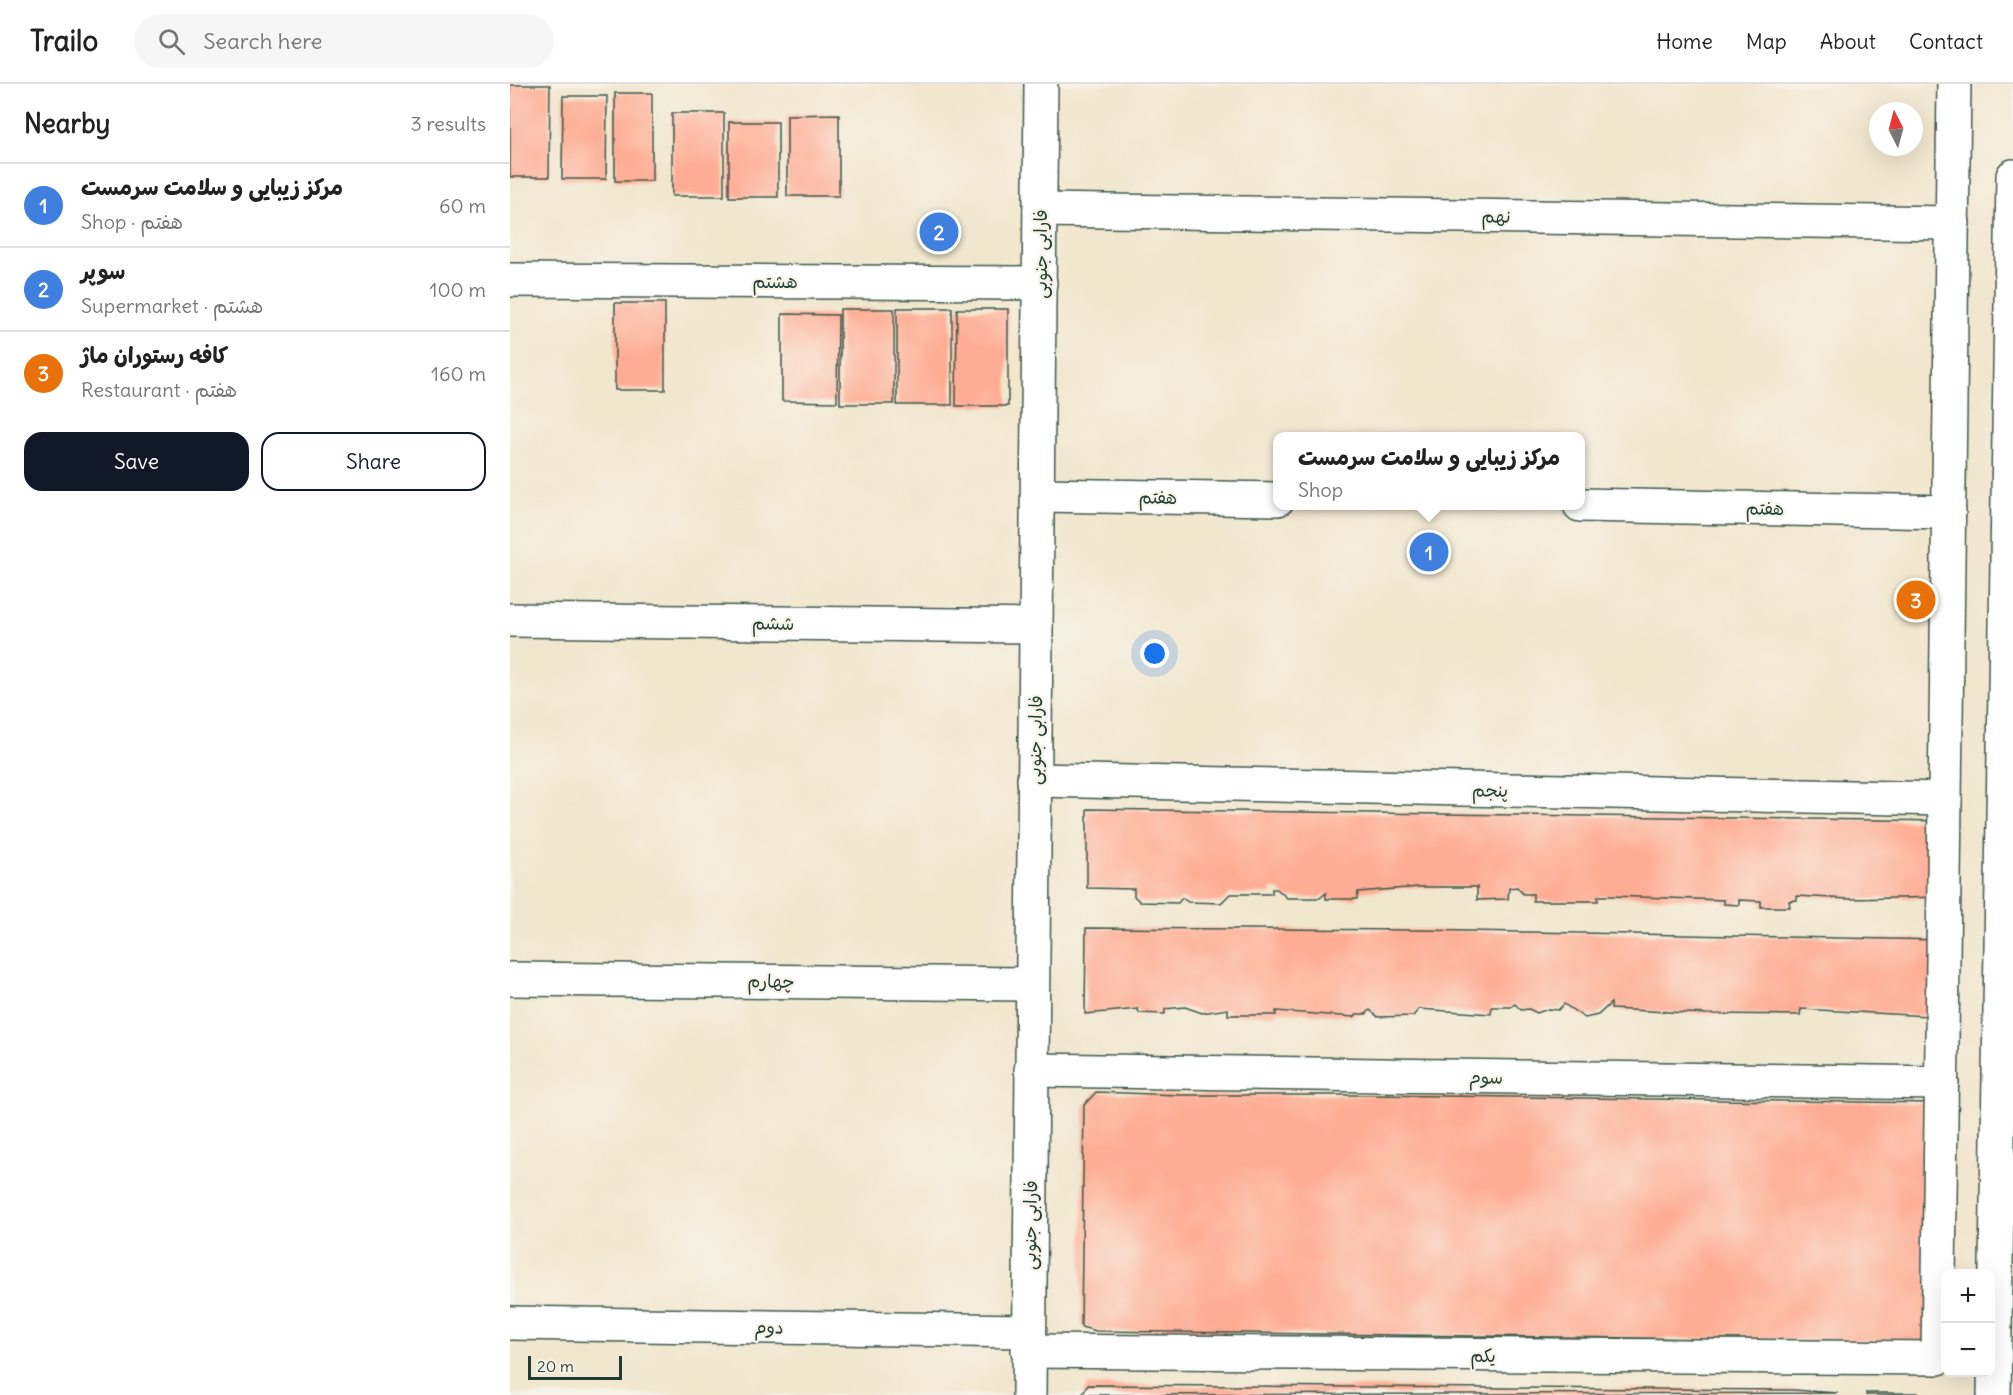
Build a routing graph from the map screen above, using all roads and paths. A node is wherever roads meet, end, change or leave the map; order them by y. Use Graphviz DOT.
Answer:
graph roads {
  1 [pos="1041,84"];
  2 [pos="1954,84"];
  3 [pos="2013,176"];
  4 [pos="1040,210"];
  5 [pos="1953,222"];
  6 [pos="510,280"];
  7 [pos="1040,283"];
  8 [pos="2011,423"];
  9 [pos="1039,495"];
  10 [pos="1273,499"];
  11 [pos="1585,505"];
  12 [pos="1949,512"];
  13 [pos="510,620"];
  14 [pos="1036,626"];
  15 [pos="1034,780"];
  16 [pos="1945,799"];
  17 [pos="2007,873"];
  18 [pos="510,979"];
  19 [pos="1032,984"];
  20 [pos="1031,1070"];
  21 [pos="1942,1083"];
  22 [pos="510,1323"];
  23 [pos="1028,1341"];
  24 [pos="1029,1395"];
  25 [pos="1994,1395"];
  1 -- 4 [label="street, فارابی جنوبی"];
  2 -- 5 [label="street"];
  3 -- 8 [label="street"];
  4 -- 5 [label="street, نهم"];
  4 -- 7 [label="street, فارابی جنوبی"];
  5 -- 12 [label="street"];
  6 -- 7 [label="street, هشتم"];
  7 -- 9 [label="street, فارابی جنوبی"];
  8 -- 17 [label="street"];
  9 -- 10 [label="street, هفتم"];
  9 -- 14 [label="street, فارابی جنوبی"];
  11 -- 12 [label="street, هفتم"];
  12 -- 16 [label="street"];
  13 -- 14 [label="street, ششم"];
  14 -- 15 [label="street, فارابی جنوبی"];
  15 -- 16 [label="street, پنجم"];
  15 -- 19 [label="street, فارابی جنوبی"];
  16 -- 21 [label="street"];
  17 -- 25 [label="street"];
  18 -- 19 [label="street, چهارم"];
  19 -- 20 [label="street, فارابی جنوبی"];
  20 -- 21 [label="street, سوم"];
  20 -- 23 [label="street, فارابی جنوبی"];
  21 -- 23 [label="street, یکم"];
  22 -- 23 [label="street, دوم"];
  23 -- 24 [label="street, فارابی جنوبی"];
}
